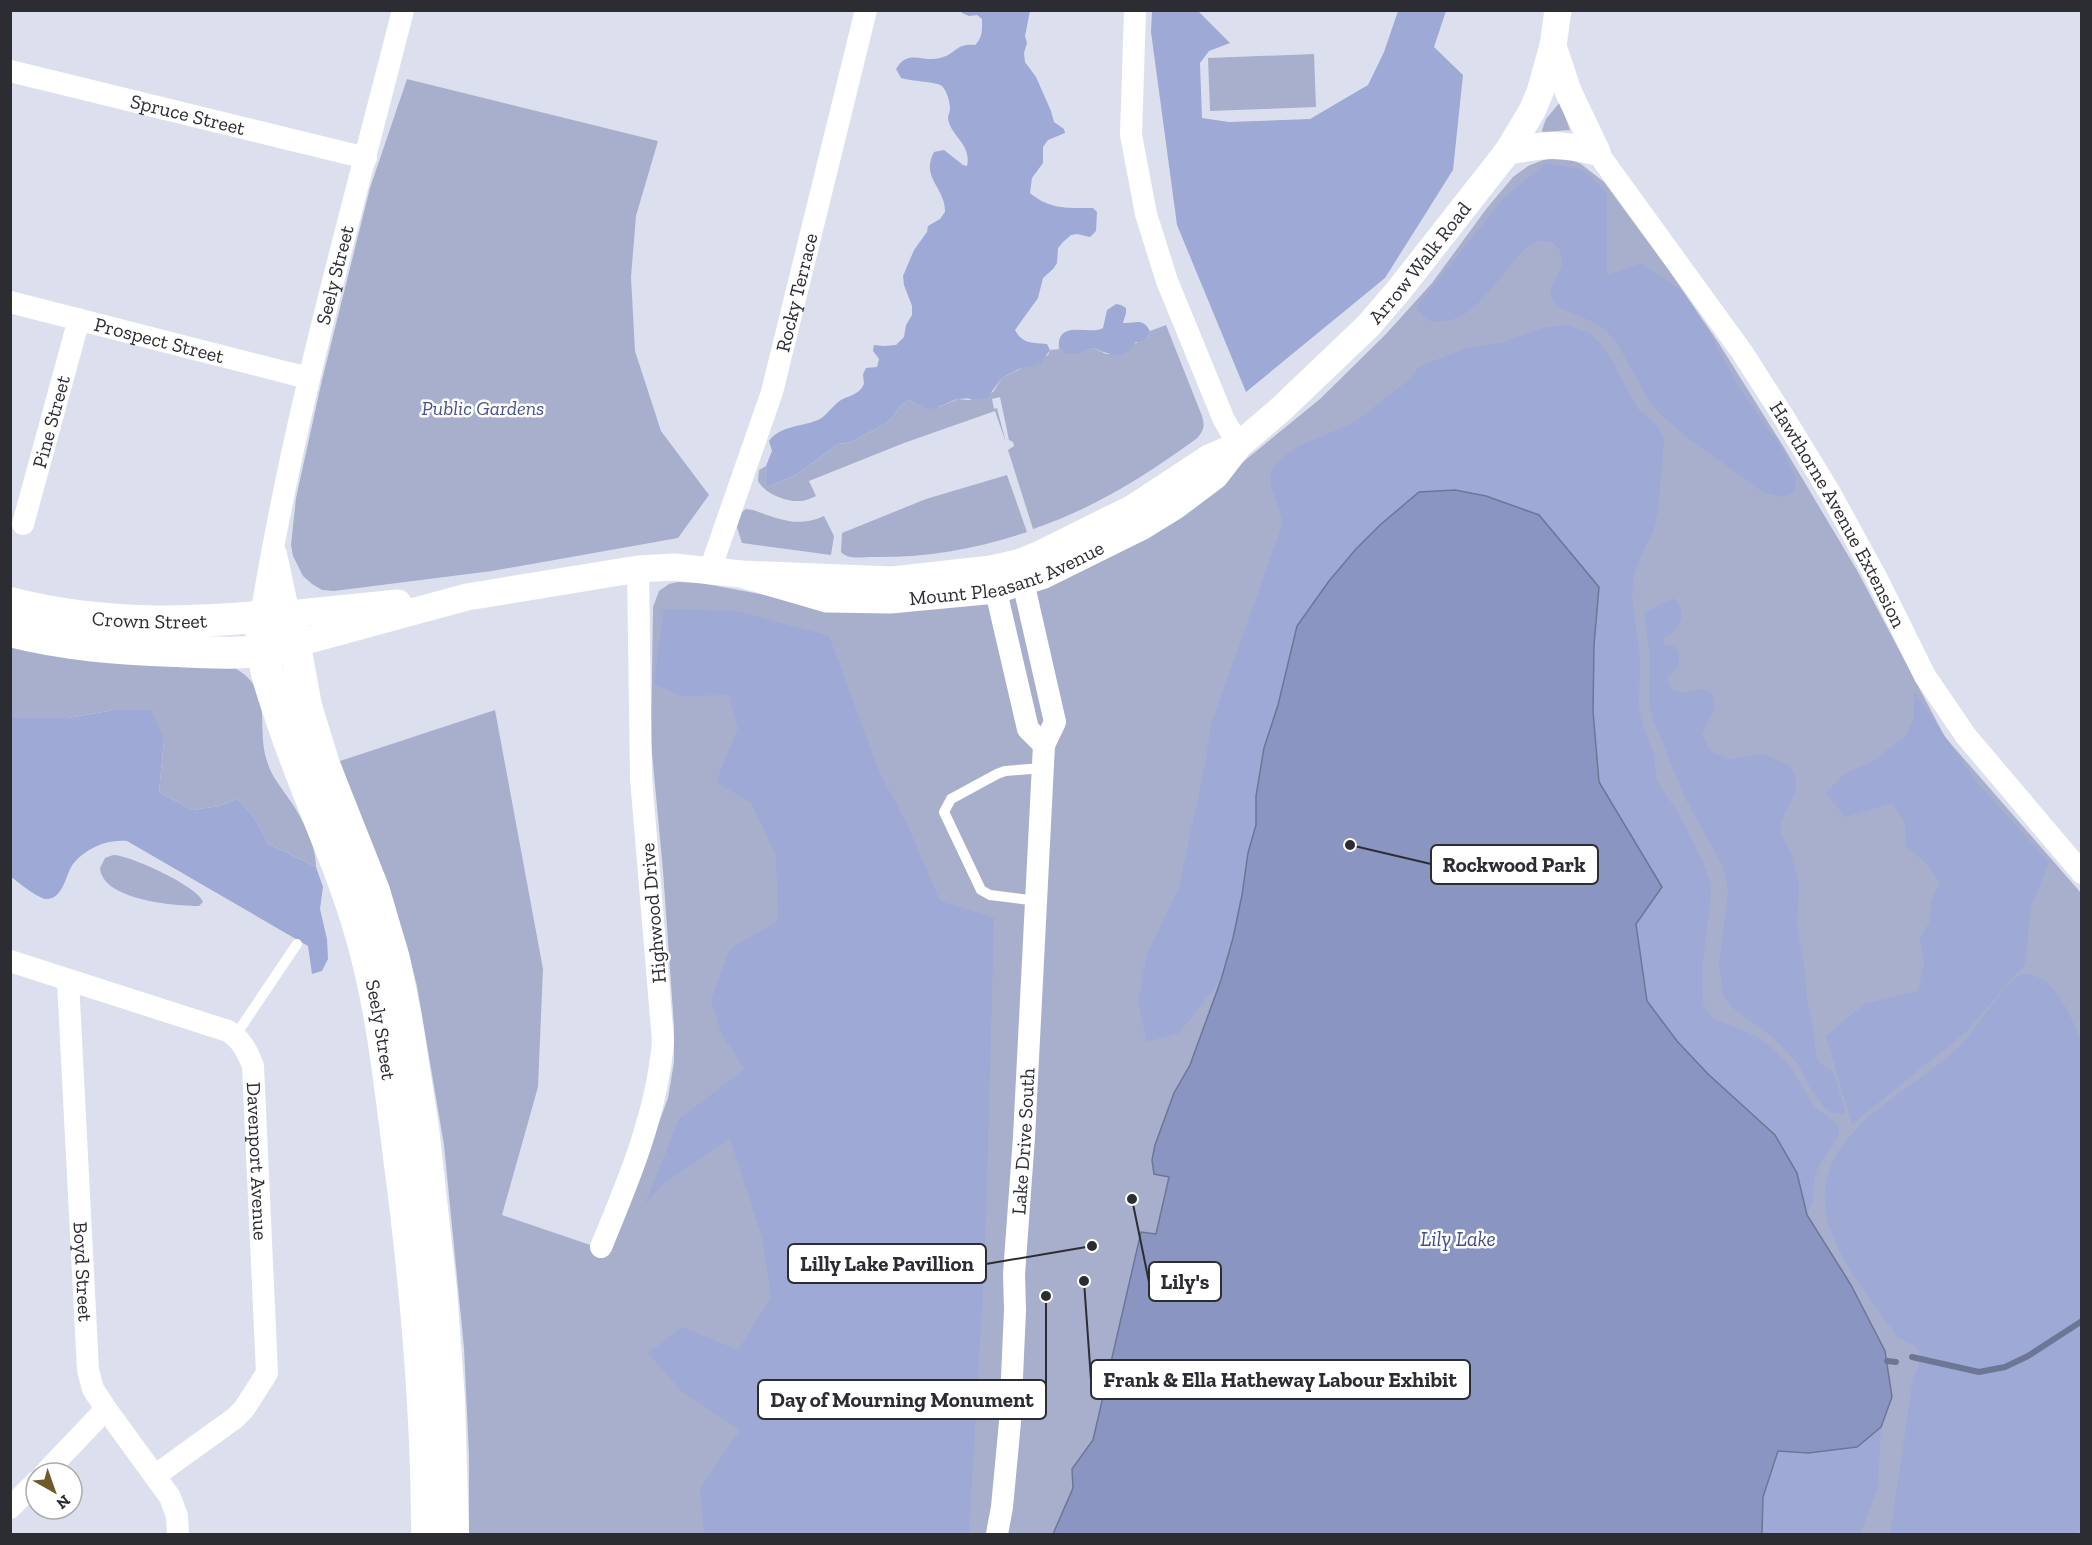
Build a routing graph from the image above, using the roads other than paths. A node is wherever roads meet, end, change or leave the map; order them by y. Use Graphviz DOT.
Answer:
graph roads {
  1 [pos="403,10"];
  2 [pos="866,10"];
  3 [pos="1135,10"];
  4 [pos="1558,10"];
  5 [pos="1553,46"];
  6 [pos="10,70"];
  7 [pos="1508,152"];
  8 [pos="1598,152"];
  9 [pos="366,158"];
  10 [pos="10,302"];
  11 [pos="79,319"];
  12 [pos="308,378"];
  13 [pos="1239,445"];
  14 [pos="23,524"];
  15 [pos="638,569"];
  16 [pos="710,570"];
  17 [pos="1020,572"];
  18 [pos="994,579"];
  19 [pos="468,597"];
  20 [pos="10,603"];
  21 [pos="275,615"];
  22 [pos="10,631"];
  23 [pos="294,644"];
  24 [pos="263,651"];
  25 [pos="1044,745"];
  26 [pos="1043,768"];
  27 [pos="2082,873"];
  28 [pos="1037,901"];
  29 [pos="297,945"];
  30 [pos="10,961"];
  31 [pos="68,981"];
  32 [pos="235,1036"];
  33 [pos="601,1247"];
  34 [pos="106,1409"];
  35 [pos="56,1461"];
  36 [pos="156,1475"];
  37 [pos="24,1494"];
  38 [pos="10,1508"];
  39 [pos="178,1534"];
  40 [pos="427,1534"];
  41 [pos="453,1534"];
  42 [pos="997,1534"];
  1 -- 9 [label="street, Seely Street"];
  2 -- 16 [label="street, Rocky Terrace"];
  3 -- 13 [label="street"];
  4 -- 5 [label="street, Arrow Walk Road"];
  5 -- 7 [label="street, Arrow Walk Road"];
  5 -- 8 [label="street"];
  6 -- 9 [label="street, Spruce Street"];
  7 -- 8 [label="street"];
  7 -- 13 [label="street, Arrow Walk Road"];
  8 -- 27 [label="street, Hawthorne Avenue Extension"];
  9 -- 12 [label="street, Seely Street"];
  10 -- 11 [label="street, Prospect Street"];
  11 -- 12 [label="street, Prospect Street"];
  11 -- 14 [label="street, Pine Street"];
  12 -- 21 [label="street, Seely Street"];
  13 -- 17 [label="street, Mount Pleasant Avenue"];
  15 -- 16 [label="street, Mount Pleasant Avenue"];
  15 -- 19 [label="street, Mount Pleasant Avenue"];
  15 -- 33 [label="street, Highwood Drive"];
  16 -- 18 [label="street, Mount Pleasant Avenue"];
  17 -- 18 [label="street, Mount Pleasant Avenue"];
  17 -- 25 [label="street, Lake Drive South"];
  18 -- 25 [label="street"];
  19 -- 21 [label="street, Mount Pleasant Avenue"];
  19 -- 23 [label="street, Mount Pleasant Avenue"];
  20 -- 21 [label="main road, Crown Street"];
  21 -- 23 [label="main road, Seely Street"];
  21 -- 24 [label="main road, Seely Street"];
  22 -- 24 [label="main road, Crown Street"];
  23 -- 24 [label="main road, Mount Pleasant Avenue"];
  23 -- 41 [label="main road, Seely Street"];
  24 -- 40 [label="main road, Seely Street"];
  25 -- 26 [label="street, Lake Drive South"];
  26 -- 28 [label="street, Lake Drive South"];
  26 -- 28 [label="lane"];
  28 -- 42 [label="street, Lake Drive South"];
  29 -- 32 [label="lane"];
  30 -- 31 [label="street"];
  31 -- 32 [label="street"];
  31 -- 34 [label="street, Boyd Street"];
  32 -- 36 [label="street, Davenport Avenue"];
  34 -- 35 [label="street"];
  34 -- 36 [label="street, Boyd Street"];
  36 -- 39 [label="street, Boyd Street"];
  37 -- 38 [label="street"];
}
